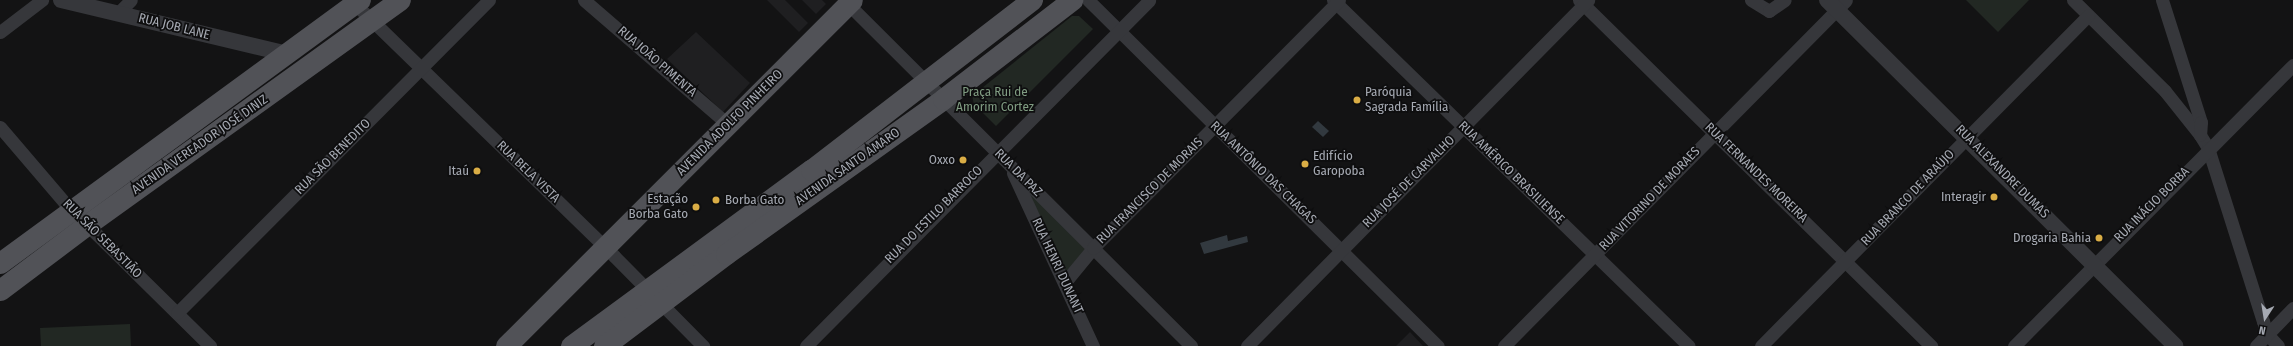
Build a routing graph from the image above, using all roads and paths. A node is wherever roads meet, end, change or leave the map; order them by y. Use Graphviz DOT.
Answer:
graph roads {
  1 [pos="42,0"];
  2 [pos="61,0"];
  3 [pos="131,0"];
  4 [pos="400,0"];
  5 [pos="489,0"];
  6 [pos="584,0"];
  7 [pos="1032,0"];
  8 [pos="1072,0"];
  9 [pos="1088,0"];
  10 [pos="1149,0"];
  11 [pos="1751,0"];
  12 [pos="1785,0"];
  13 [pos="2073,0"];
  14 [pos="2162,0"];
  15 [pos="356,1"];
  16 [pos="848,1"];
  17 [pos="1336,1"];
  18 [pos="1584,1"];
  19 [pos="1836,3"];
  20 [pos="118,13"];
  21 [pos="2088,15"];
  22 [pos="373,22"];
  23 [pos="1119,31"];
  24 [pos="0,32"];
  25 [pos="287,54"];
  26 [pos="2293,65"];
  27 [pos="422,69"];
  28 [pos="2188,81"];
  29 [pos="926,83"];
  30 [pos="2165,91"];
  31 [pos="943,99"];
  32 [pos="729,125"];
  33 [pos="1215,126"];
  34 [pos="0,127"];
  35 [pos="1464,127"];
  36 [pos="1714,133"];
  37 [pos="2200,134"];
  38 [pos="1968,137"];
  39 [pos="2208,148"];
  40 [pos="997,152"];
  41 [pos="1009,164"];
  42 [pos="71,210"];
  43 [pos="88,224"];
  44 [pos="605,247"];
  45 [pos="1094,248"];
  46 [pos="1341,250"];
  47 [pos="1596,254"];
  48 [pos="1846,261"];
  49 [pos="0,263"];
  50 [pos="2095,263"];
  51 [pos="1066,282"];
  52 [pos="0,290"];
  53 [pos="654,297"];
  54 [pos="2293,308"];
  55 [pos="177,313"];
  56 [pos="2267,334"];
  57 [pos="210,346"];
  58 [pos="506,346"];
  59 [pos="572,346"];
  60 [pos="604,346"];
  61 [pos="703,346"];
  62 [pos="806,346"];
  63 [pos="1093,346"];
  64 [pos="1191,346"];
  65 [pos="1247,346"];
  66 [pos="1438,346"];
  67 [pos="1504,346"];
  68 [pos="1689,346"];
  69 [pos="1761,346"];
  70 [pos="1932,346"];
  71 [pos="2014,346"];
  72 [pos="2176,346"];
  73 [pos="2256,346"];
  74 [pos="2278,346"];
  1 -- 24 [label="street"];
  2 -- 20 [label="street, RUA JOB LANE"];
  3 -- 20 [label="street"];
  4 -- 22 [label="main road, AVENIDA VEREADOR JOSÉ DINIZ"];
  5 -- 27 [label="street, RUA SÃO BENEDITO"];
  6 -- 32 [label="street, RUA JOÃO PIMENTA"];
  7 -- 29 [label="main road, AVENIDA SANTO AMARO"];
  8 -- 31 [label="main road, AVENIDA SANTO AMARO"];
  9 -- 23 [label="street, RUA ANTÔNIO DAS CHAGAS"];
  10 -- 23 [label="street, RUA DO ESTILO BARROCO"];
  11 -- 12 [label="street"];
  13 -- 21 [label="street"];
  14 -- 28 [label="street"];
  15 -- 22 [label="street, RUA BELA VISTA"];
  15 -- 25 [label="main road, AVENIDA VEREADOR JOSÉ DINIZ"];
  16 -- 29 [label="street, RUA DA PAZ"];
  16 -- 32 [label="main road, AVENIDA ADOLFO PINHEIRO"];
  17 -- 33 [label="street, RUA FRANCISCO DE MORAIS"];
  17 -- 35 [label="street, RUA AMÉRICO BRASILIENSE"];
  18 -- 35 [label="street, RUA JOSÉ DE CARVALHO"];
  18 -- 36 [label="street, RUA FERNANDES MOREIRA"];
  19 -- 36 [label="street, RUA VITORINO DE MORAES"];
  19 -- 38 [label="street, RUA ALEXANDRE DUMAS"];
  20 -- 25 [label="street, RUA JOB LANE"];
  21 -- 30 [label="street"];
  21 -- 38 [label="street, RUA BRANCO DE ARAÚJO"];
  22 -- 27 [label="street, RUA BELA VISTA"];
  22 -- 43 [label="main road, AVENIDA VEREADOR JOSÉ DINIZ"];
  23 -- 33 [label="street, RUA ANTÔNIO DAS CHAGAS"];
  23 -- 40 [label="street, RUA DO ESTILO BARROCO"];
  25 -- 42 [label="main road, AVENIDA VEREADOR JOSÉ DINIZ"];
  26 -- 39 [label="street, RUA INÁCIO BORBA"];
  27 -- 44 [label="street, RUA BELA VISTA"];
  27 -- 55 [label="street, RUA SÃO BENEDITO"];
  28 -- 30 [label="street"];
  28 -- 37 [label="street"];
  29 -- 31 [label="street, RUA DA PAZ"];
  29 -- 53 [label="main road, AVENIDA SANTO AMARO"];
  30 -- 37 [label="street"];
  31 -- 40 [label="street, RUA DA PAZ"];
  31 -- 53 [label="main road, AVENIDA SANTO AMARO"];
  32 -- 44 [label="main road, AVENIDA ADOLFO PINHEIRO"];
  33 -- 45 [label="street, RUA FRANCISCO DE MORAIS"];
  33 -- 46 [label="street, RUA ANTÔNIO DAS CHAGAS"];
  34 -- 42 [label="street, RUA SÃO SEBASTIÃO"];
  35 -- 46 [label="street, RUA JOSÉ DE CARVALHO"];
  35 -- 47 [label="street, RUA AMÉRICO BRASILIENSE"];
  36 -- 47 [label="street, RUA VITORINO DE MORAES"];
  36 -- 48 [label="street, RUA FERNANDES MOREIRA"];
  37 -- 39 [label="street"];
  38 -- 48 [label="street, RUA BRANCO DE ARAÚJO"];
  38 -- 50 [label="street, RUA ALEXANDRE DUMAS"];
  39 -- 50 [label="street, RUA INÁCIO BORBA"];
  39 -- 56 [label="street"];
  40 -- 41 [label="street, RUA DA PAZ"];
  40 -- 62 [label="street, RUA DO ESTILO BARROCO"];
  41 -- 45 [label="street, RUA DA PAZ"];
  41 -- 51 [label="street, RUA HENRI DUNANT"];
  42 -- 43 [label="street, RUA SÃO SEBASTIÃO"];
  42 -- 49 [label="main road, AVENIDA VEREADOR JOSÉ DINIZ"];
  43 -- 52 [label="main road, AVENIDA VEREADOR JOSÉ DINIZ"];
  43 -- 55 [label="street, RUA SÃO SEBASTIÃO"];
  44 -- 53 [label="street, RUA BELA VISTA"];
  44 -- 58 [label="main road, AVENIDA ADOLFO PINHEIRO"];
  45 -- 51 [label="street, RUA FRANCISCO DE MORAIS"];
  45 -- 64 [label="street, RUA DA PAZ"];
  46 -- 65 [label="street, RUA JOSÉ DE CARVALHO"];
  46 -- 66 [label="street, RUA ANTÔNIO DAS CHAGAS"];
  47 -- 67 [label="street, RUA VITORINO DE MORAES"];
  47 -- 68 [label="street, RUA AMÉRICO BRASILIENSE"];
  48 -- 69 [label="street, RUA BRANCO DE ARAÚJO"];
  48 -- 70 [label="street, RUA FERNANDES MOREIRA"];
  50 -- 71 [label="street, RUA INÁCIO BORBA"];
  50 -- 72 [label="street, RUA ALEXANDRE DUMAS"];
  51 -- 63 [label="street, RUA HENRI DUNANT"];
  53 -- 59 [label="main road, AVENIDA SANTO AMARO"];
  53 -- 60 [label="main road, AVENIDA SANTO AMARO"];
  53 -- 61 [label="street, RUA BELA VISTA"];
  54 -- 56 [label="street"];
  55 -- 57 [label="street, RUA SÃO SEBASTIÃO"];
  56 -- 73 [label="street"];
  56 -- 74 [label="street"];
}
